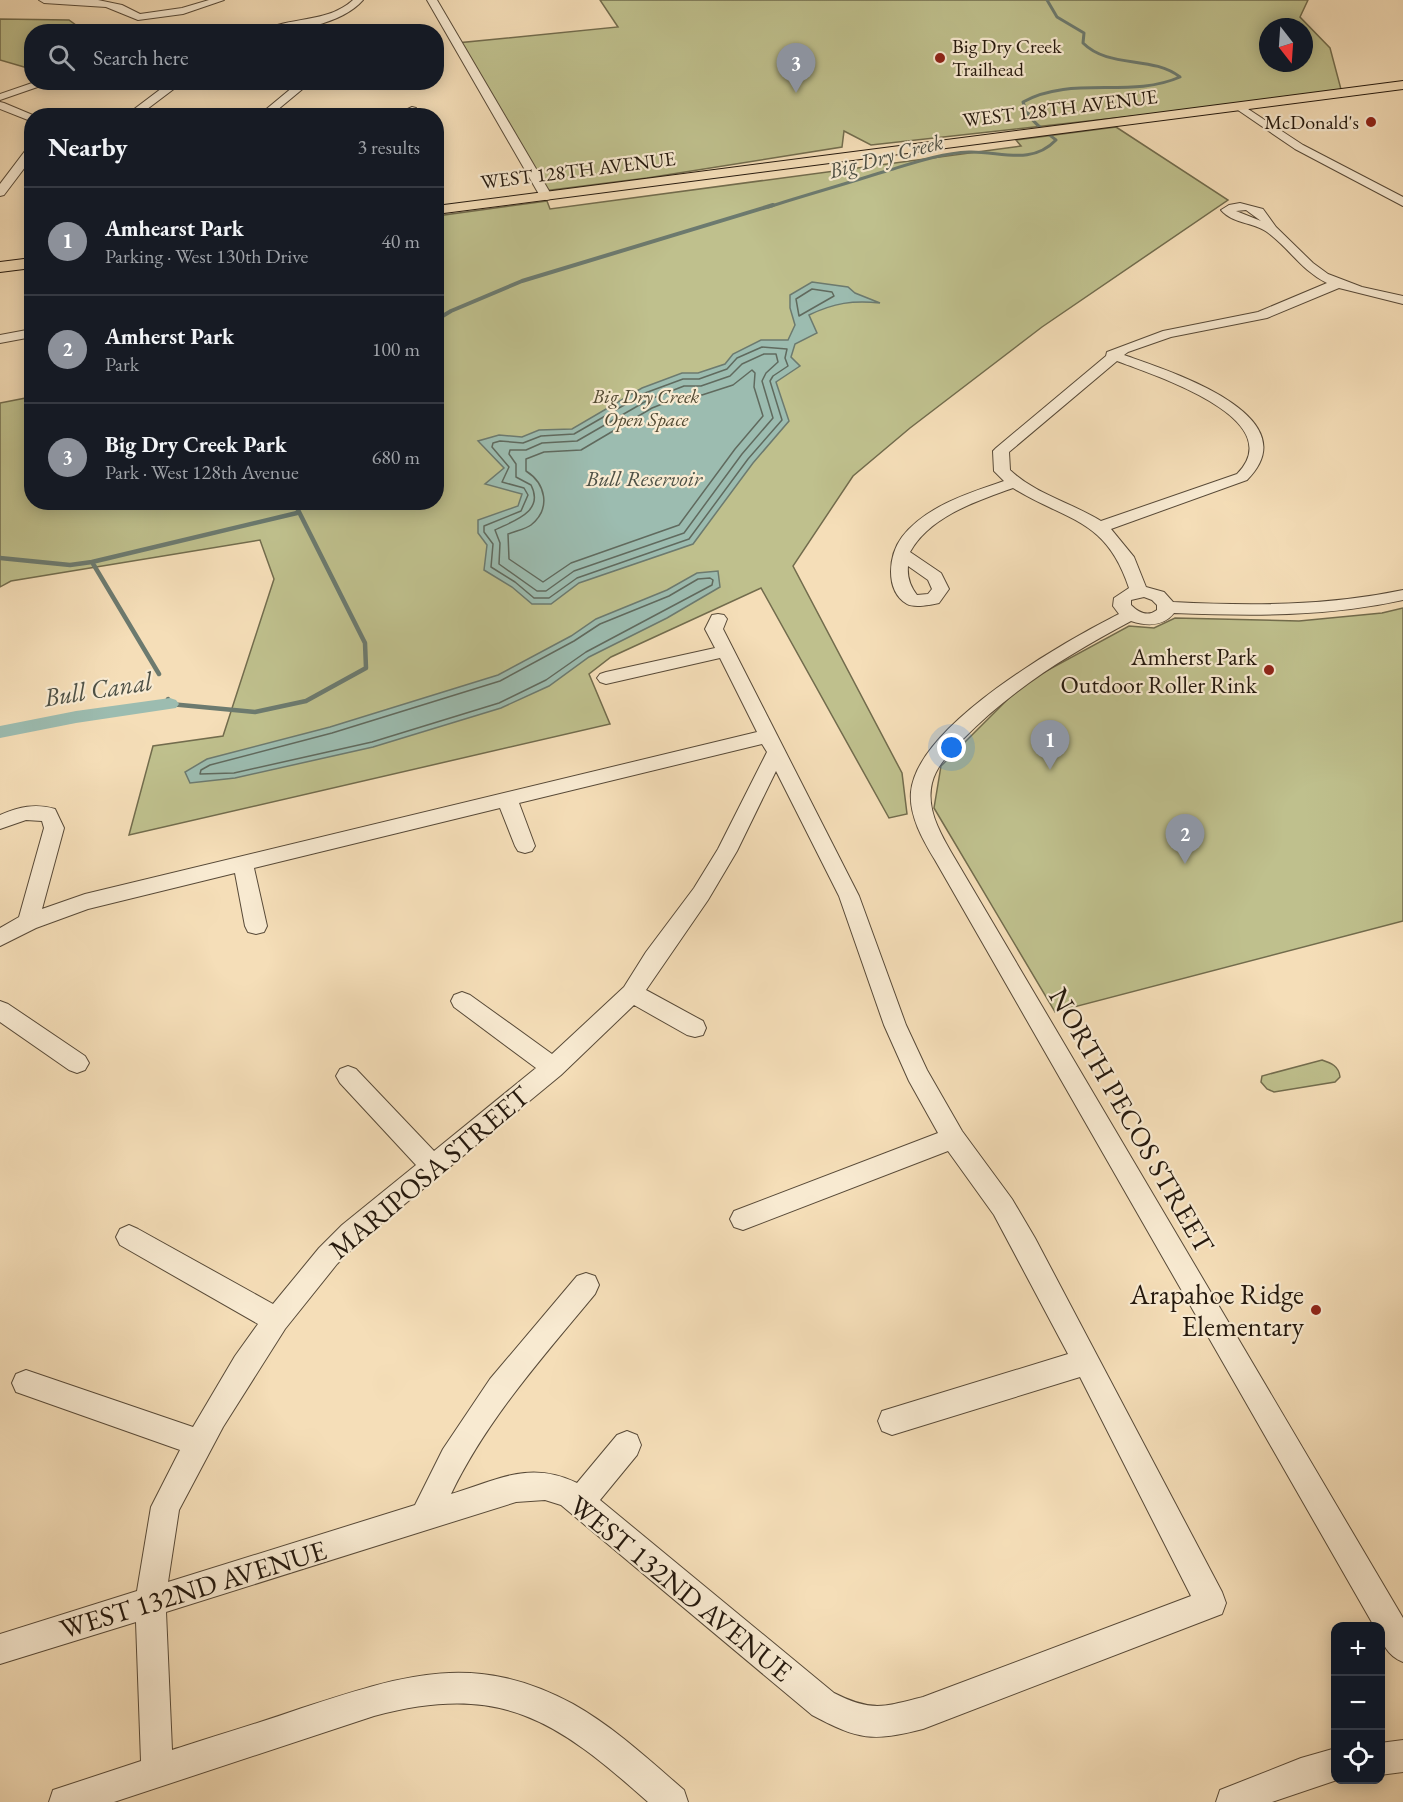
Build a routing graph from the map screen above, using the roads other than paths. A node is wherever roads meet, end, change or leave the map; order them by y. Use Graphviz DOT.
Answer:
graph roads {
  1 [pos="44,0"];
  2 [pos="219,0"];
  3 [pos="358,0"];
  4 [pos="432,0"];
  5 [pos="99,1"];
  6 [pos="348,9"];
  7 [pos="364,11"];
  8 [pos="298,24"];
  9 [pos="1403,85"];
  10 [pos="24,89"];
  11 [pos="167,90"];
  12 [pos="296,90"];
  13 [pos="0,97"];
  14 [pos="1255,104"];
  15 [pos="0,105"];
  16 [pos="1239,106"];
  17 [pos="141,108"];
  18 [pos="273,108"];
  19 [pos="24,115"];
  20 [pos="1321,147"];
  21 [pos="1304,150"];
  22 [pos="24,159"];
  23 [pos="0,171"];
  24 [pos="15,171"];
  25 [pos="1403,188"];
  26 [pos="0,192"];
  27 [pos="546,196"];
  28 [pos="1403,202"];
  29 [pos="444,209"];
  30 [pos="1270,228"];
  31 [pos="24,264"];
  32 [pos="0,267"];
  33 [pos="1339,283"];
  34 [pos="1403,300"];
  35 [pos="24,334"];
  36 [pos="0,339"];
  37 [pos="1112,355"];
  38 [pos="1013,483"];
  39 [pos="1100,527"];
  40 [pos="901,553"];
  41 [pos="1139,592"];
  42 [pos="1403,595"];
  43 [pos="1167,608"];
  44 [pos="1130,615"];
  45 [pos="718,619"];
  46 [pos="725,651"];
  47 [pos="606,678"];
  48 [pos="771,744"];
  49 [pos="507,800"];
  50 [pos="2,822"];
  51 [pos="525,846"];
  52 [pos="243,864"];
  53 [pos="28,922"];
  54 [pos="256,926"];
  55 [pos="0,938"];
  56 [pos="632,993"];
  57 [pos="462,1001"];
  58 [pos="0,1010"];
  59 [pos="695,1028"];
  60 [pos="77,1064"];
  61 [pos="553,1068"];
  62 [pos="348,1076"];
  63 [pos="953,1137"];
  64 [pos="432,1166"];
  65 [pos="743,1219"];
  66 [pos="129,1238"];
  67 [pos="586,1285"];
  68 [pos="276,1320"];
  69 [pos="1085,1362"];
  70 [pos="26,1383"];
  71 [pos="892,1421"];
  72 [pos="199,1443"];
  73 [pos="627,1444"];
  74 [pos="580,1502"];
  75 [pos="424,1517"];
  76 [pos="150,1602"];
  77 [pos="1403,1647"];
  78 [pos="0,1649"];
  79 [pos="1403,1756"];
  80 [pos="1385,1758"];
  81 [pos="1331,1765"];
  82 [pos="157,1771"];
  83 [pos="1253,1798"];
  84 [pos="65,1802"];
  85 [pos="672,1802"];
  1 -- 5 [label="street"];
  2 -- 5 [label="street"];
  3 -- 6 [label="street"];
  4 -- 27 [label="street"];
  6 -- 7 [label="street"];
  6 -- 8 [label="street"];
  9 -- 14 [label="main road, WEST 128TH AVENUE"];
  10 -- 13 [label="street"];
  11 -- 17 [label="street"];
  12 -- 18 [label="street"];
  14 -- 16 [label="main road, WEST 128TH AVENUE"];
  14 -- 20 [label="street"];
  15 -- 19 [label="street"];
  16 -- 21 [label="street"];
  16 -- 27 [label="main road, WEST 128TH AVENUE"];
  20 -- 21 [label="street"];
  20 -- 25 [label="street"];
  21 -- 28 [label="street"];
  22 -- 24 [label="street"];
  23 -- 24 [label="street"];
  24 -- 26 [label="street"];
  27 -- 29 [label="main road, WEST 128TH AVENUE"];
  30 -- 33 [label="street"];
  31 -- 32 [label="main road"];
  33 -- 34 [label="street"];
  33 -- 37 [label="street"];
  35 -- 36 [label="street"];
  37 -- 38 [label="street"];
  37 -- 39 [label="street"];
  38 -- 39 [label="street"];
  38 -- 40 [label="street"];
  39 -- 41 [label="street"];
  41 -- 43 [label="street"];
  41 -- 44 [label="street"];
  42 -- 43 [label="street"];
  43 -- 44 [label="street"];
  44 -- 77 [label="street, NORTH PECOS STREET"];
  45 -- 46 [label="street"];
  46 -- 47 [label="street"];
  46 -- 48 [label="street"];
  48 -- 49 [label="street"];
  48 -- 56 [label="street, MARIPOSA STREET"];
  48 -- 63 [label="street"];
  49 -- 51 [label="street"];
  49 -- 52 [label="street"];
  50 -- 53 [label="street"];
  52 -- 53 [label="street"];
  52 -- 54 [label="street"];
  53 -- 55 [label="street"];
  56 -- 59 [label="street"];
  56 -- 61 [label="street, MARIPOSA STREET"];
  57 -- 61 [label="street"];
  58 -- 60 [label="street"];
  61 -- 64 [label="street, MARIPOSA STREET"];
  62 -- 64 [label="street"];
  63 -- 65 [label="street"];
  63 -- 69 [label="street"];
  64 -- 68 [label="street, MARIPOSA STREET"];
  66 -- 68 [label="street"];
  67 -- 75 [label="street"];
  68 -- 72 [label="street, MARIPOSA STREET"];
  69 -- 71 [label="street"];
  69 -- 74 [label="street, WEST 132ND AVENUE"];
  70 -- 72 [label="street"];
  72 -- 76 [label="street, MARIPOSA STREET"];
  73 -- 74 [label="street"];
  74 -- 75 [label="street, WEST 132ND AVENUE"];
  75 -- 76 [label="street, WEST 132ND AVENUE"];
  76 -- 78 [label="street, WEST 132ND AVENUE"];
  76 -- 82 [label="street, MARIPOSA STREET"];
  79 -- 80 [label="street"];
  81 -- 83 [label="street"];
  82 -- 84 [label="street"];
  82 -- 85 [label="street"];
}
